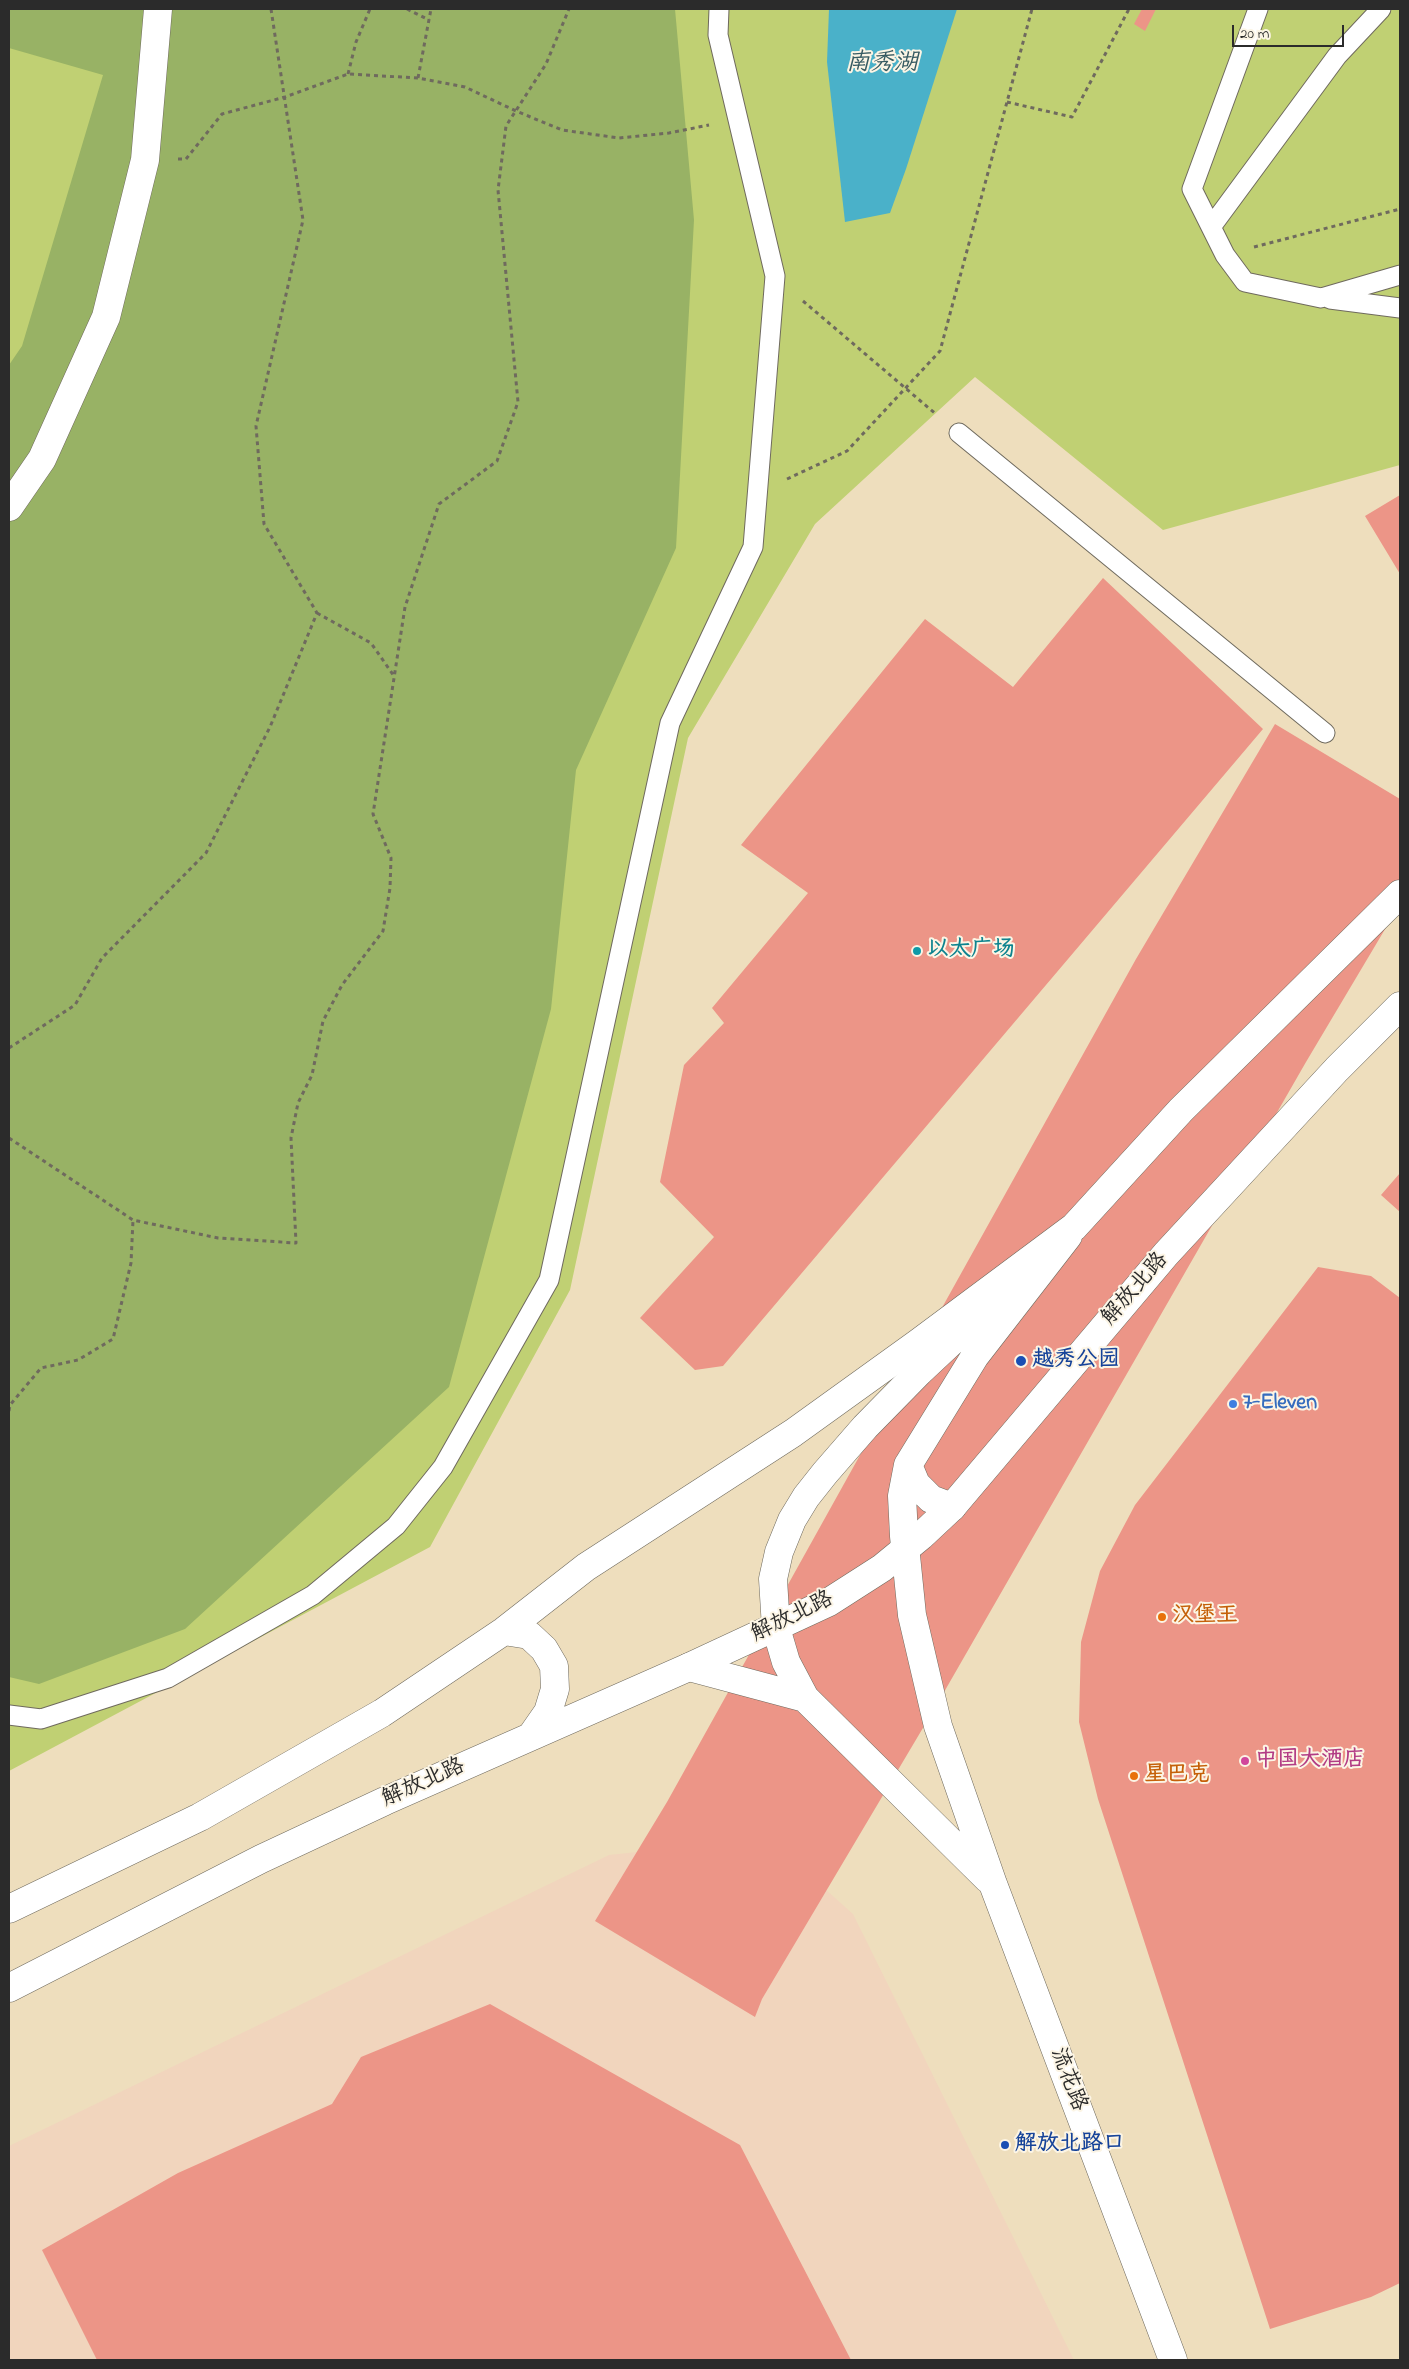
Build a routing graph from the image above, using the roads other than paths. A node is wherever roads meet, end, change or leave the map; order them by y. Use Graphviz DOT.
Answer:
graph roads {
  1 [pos="158,9"];
  2 [pos="719,9"];
  3 [pos="1258,9"];
  4 [pos="1381,9"];
  5 [pos="1211,227"];
  6 [pos="1400,275"];
  7 [pos="1321,298"];
  8 [pos="1400,308"];
  9 [pos="959,434"];
  10 [pos="9,507"];
  11 [pos="1325,733"];
  12 [pos="1400,894"];
  13 [pos="1400,1006"];
  14 [pos="1074,1227"];
  15 [pos="908,1465"];
  16 [pos="952,1507"];
  17 [pos="905,1549"];
  18 [pos="776,1628"];
  19 [pos="504,1631"];
  20 [pos="689,1667"];
  21 [pos="805,1698"];
  22 [pos="9,1715"];
  23 [pos="532,1735"];
  24 [pos="993,1884"];
  25 [pos="9,1909"];
  26 [pos="9,1988"];
  27 [pos="1173,2360"];
  1 -- 10 [label="main road"];
  2 -- 22 [label="lane"];
  3 -- 5 [label="lane"];
  4 -- 5 [label="lane"];
  5 -- 7 [label="lane"];
  6 -- 7 [label="lane"];
  7 -- 8 [label="lane"];
  9 -- 11 [label="lane"];
  12 -- 14 [label="main road"];
  13 -- 16 [label="main road, 解放北路"];
  14 -- 15 [label="main road"];
  14 -- 18 [label="main road"];
  14 -- 19 [label="main road"];
  15 -- 16 [label="main road"];
  15 -- 17 [label="main road, 流花路"];
  16 -- 17 [label="main road, 解放北路"];
  17 -- 18 [label="main road, 解放北路"];
  17 -- 24 [label="main road, 流花路"];
  18 -- 20 [label="main road, 解放北路"];
  18 -- 21 [label="main road"];
  19 -- 23 [label="main road"];
  19 -- 25 [label="main road"];
  20 -- 21 [label="main road"];
  20 -- 23 [label="main road, 解放北路"];
  21 -- 24 [label="main road"];
  23 -- 26 [label="main road, 解放北路"];
  24 -- 27 [label="main road, 流花路"];
}
